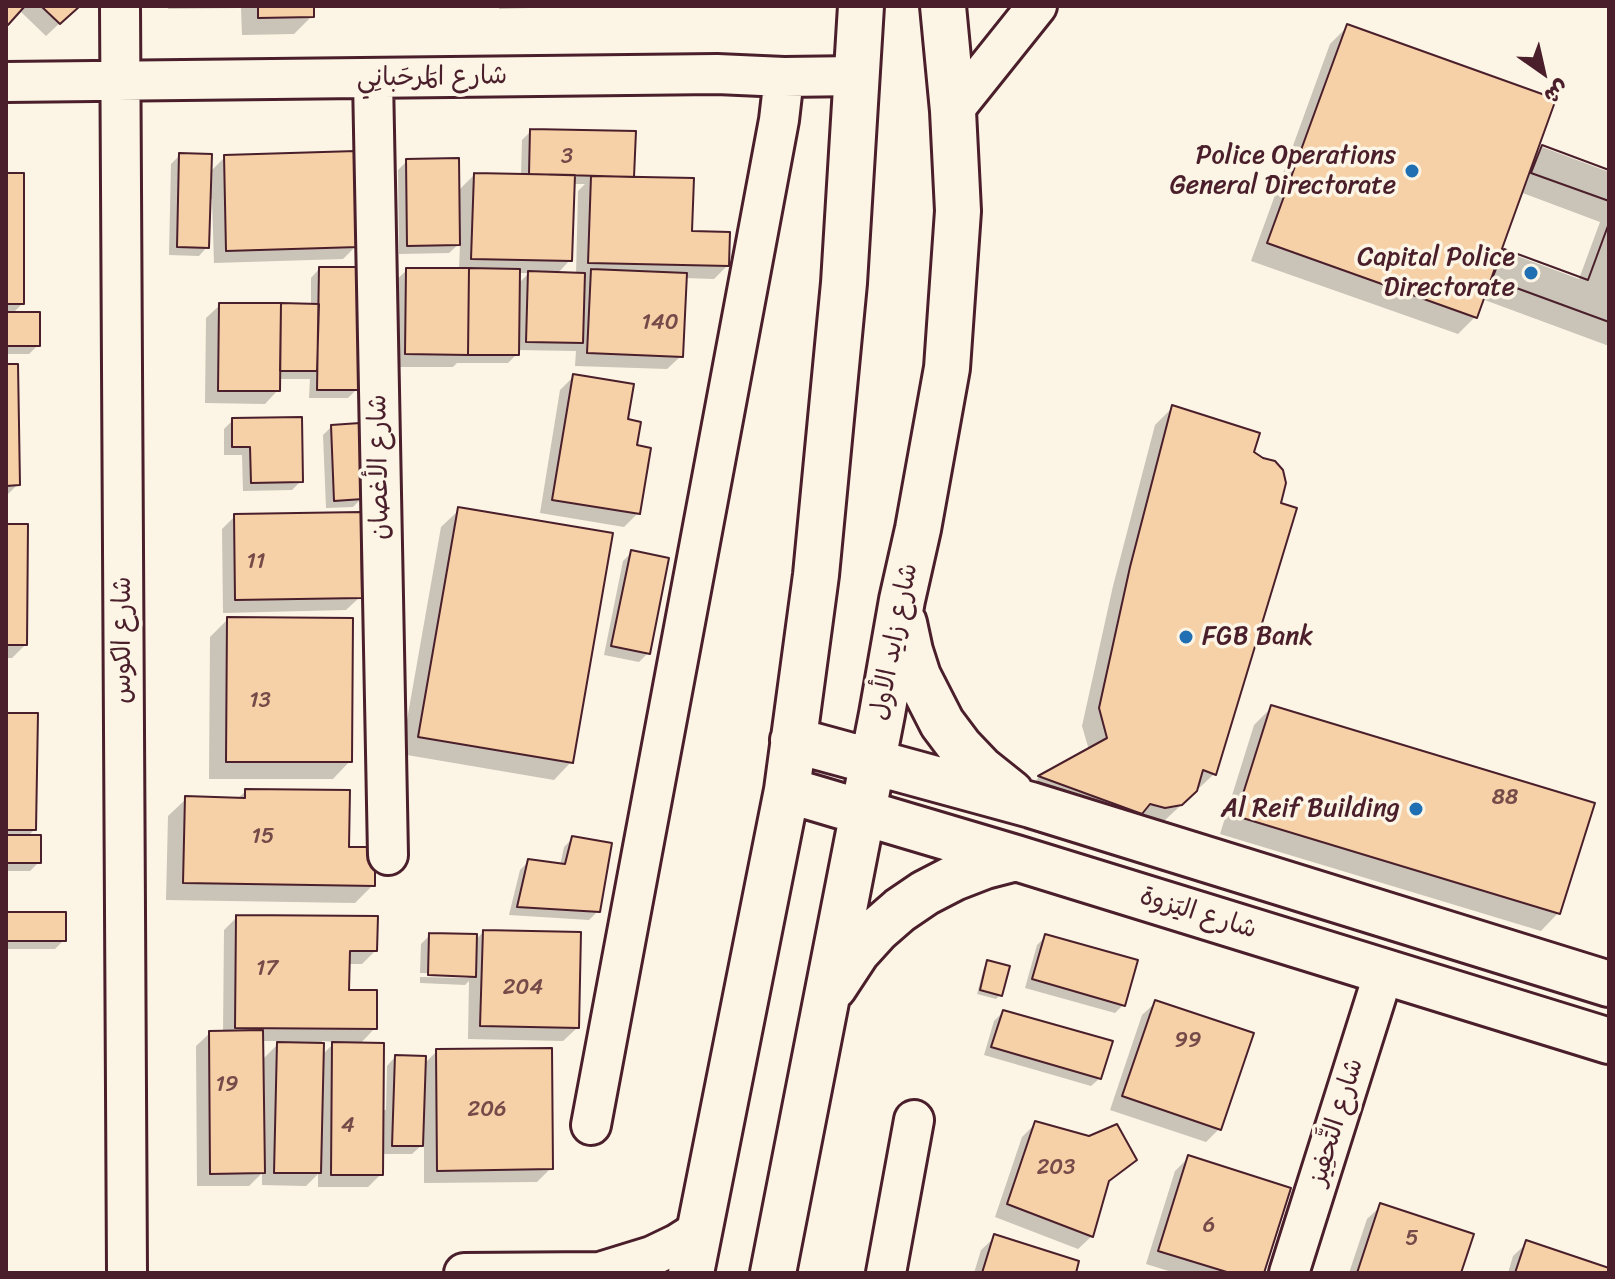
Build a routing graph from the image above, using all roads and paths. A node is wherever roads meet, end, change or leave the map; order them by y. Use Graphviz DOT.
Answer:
graph roads {
  1 [pos="120,6"];
  2 [pos="861,6"];
  3 [pos="943,6"];
  4 [pos="1037,6"];
  5 [pos="858,76"];
  6 [pos="784,77"];
  7 [pos="373,79"];
  8 [pos="121,81"];
  9 [pos="6,82"];
  10 [pos="953,111"];
  11 [pos="902,600"];
  12 [pos="793,740"];
  13 [pos="873,761"];
  14 [pos="787,790"];
  15 [pos="1031,805"];
  16 [pos="863,812"];
  17 [pos="388,855"];
  18 [pos="1016,858"];
  19 [pos="1384,972"];
  20 [pos="1609,984"];
  21 [pos="825,1003"];
  22 [pos="1609,1041"];
  23 [pos="914,1120"];
  24 [pos="591,1125"];
  25 [pos="699,1230"];
  26 [pos="127,1273"];
  27 [pos="464,1273"];
  28 [pos="572,1273"];
  29 [pos="601,1273"];
  30 [pos="691,1273"];
  31 [pos="773,1273"];
  32 [pos="886,1273"];
  33 [pos="1289,1273"];
  1 -- 8 [label="street, شارع الكوس"];
  2 -- 5 [label="main road"];
  3 -- 10 [label="main road, شارع زايد الأول"];
  4 -- 10 [label="street"];
  5 -- 6 [label="street, شارع المَرحَبانِي"];
  5 -- 12 [label="main road"];
  6 -- 7 [label="street, شارع المَرحَبانِي"];
  6 -- 24 [label="street"];
  7 -- 8 [label="street, شارع المَرحَبانِي"];
  7 -- 17 [label="street, شارع الأغصان"];
  8 -- 9 [label="street, شارع المَرحَبانِي"];
  8 -- 26 [label="street, شارع الكوس"];
  10 -- 11 [label="main road, شارع زايد الأول"];
  11 -- 13 [label="main road, شارع زايد الأول"];
  11 -- 15 [label="main road"];
  12 -- 13 [label="main road, شارع اليَزوة"];
  12 -- 14 [label="main road"];
  13 -- 15 [label="main road, شارع اليَزوة"];
  13 -- 16 [label="main road, شارع زايد الأول"];
  14 -- 16 [label="main road, شارع اليَزوة"];
  14 -- 25 [label="main road"];
  15 -- 20 [label="main road, شارع اليَزوة"];
  16 -- 18 [label="main road, شارع اليَزوة"];
  16 -- 21 [label="main road, شارع زايد الأول"];
  18 -- 19 [label="main road, شارع اليَزوة"];
  18 -- 21 [label="main road"];
  19 -- 22 [label="main road, شارع اليَزوة"];
  19 -- 33 [label="street, شارع التَّحفِيز"];
  21 -- 31 [label="main road, شارع زايد الأول"];
  23 -- 32 [label="street"];
  25 -- 29 [label="street"];
  25 -- 30 [label="main road"];
  27 -- 28 [label="street"];
  28 -- 29 [label="street"];
}
